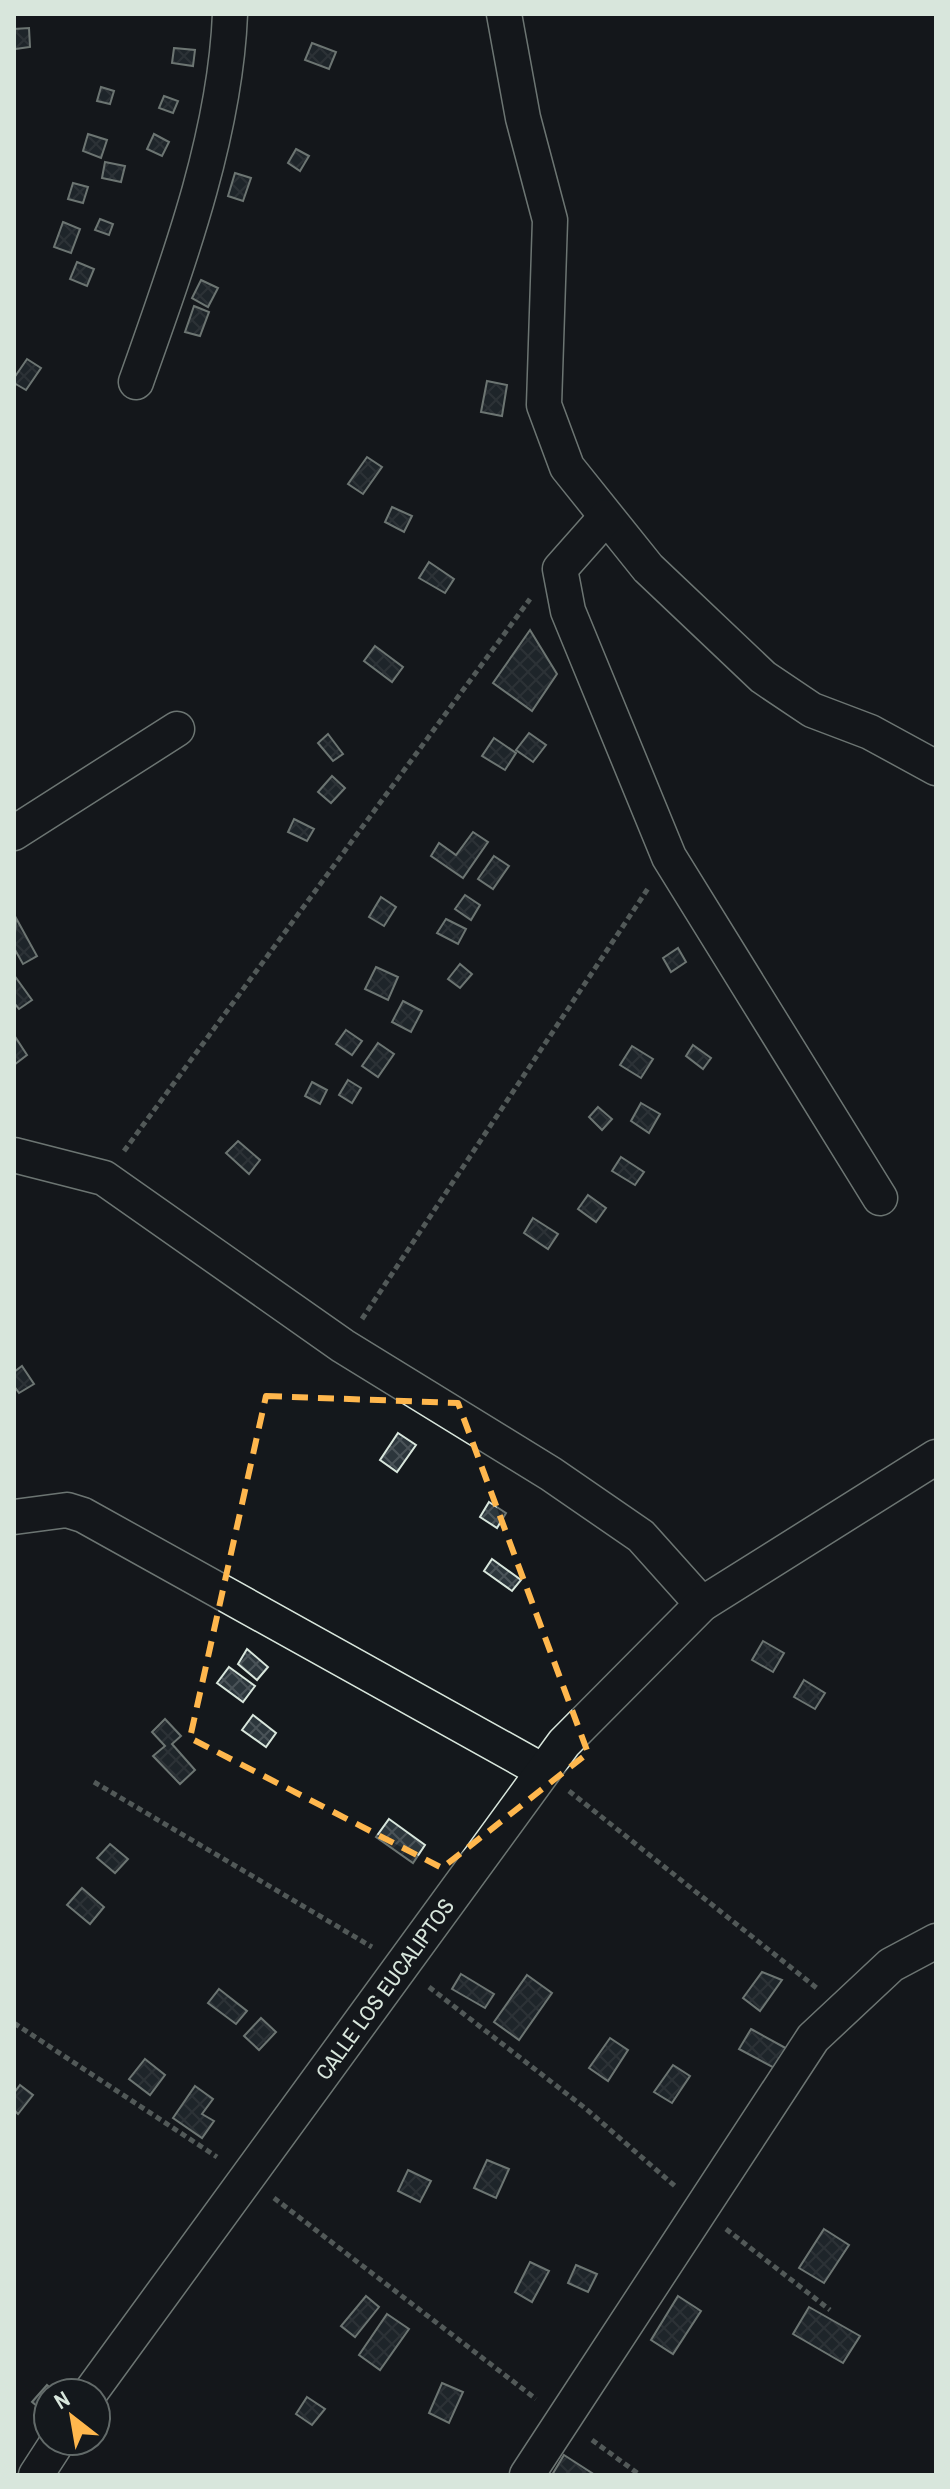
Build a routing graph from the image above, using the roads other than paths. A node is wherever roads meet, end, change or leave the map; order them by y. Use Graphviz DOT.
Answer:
graph roads {
  1 [pos="230,14"];
  2 [pos="504,14"];
  3 [pos="136,382"];
  4 [pos="606,517"];
  5 [pos="177,729"];
  6 [pos="936,768"];
  7 [pos="14,833"];
  8 [pos="14,1155"];
  9 [pos="880,1198"];
  10 [pos="936,1457"];
  11 [pos="14,1517"];
  12 [pos="702,1604"];
  13 [pos="543,1771"];
  14 [pos="936,1941"];
  15 [pos="102,2377"];
  16 [pos="48,2457"];
  17 [pos="36,2475"];
  18 [pos="527,2475"];
  1 -- 3 [label="street"];
  2 -- 4 [label="street"];
  4 -- 6 [label="street"];
  4 -- 9 [label="street"];
  5 -- 7 [label="street"];
  8 -- 12 [label="street"];
  10 -- 12 [label="street, CALLE LOS EUCALIPTOS"];
  11 -- 13 [label="street"];
  12 -- 13 [label="street, CALLE LOS EUCALIPTOS"];
  13 -- 15 [label="street, CALLE LOS EUCALIPTOS"];
  14 -- 18 [label="street"];
  16 -- 17 [label="street"];
}
